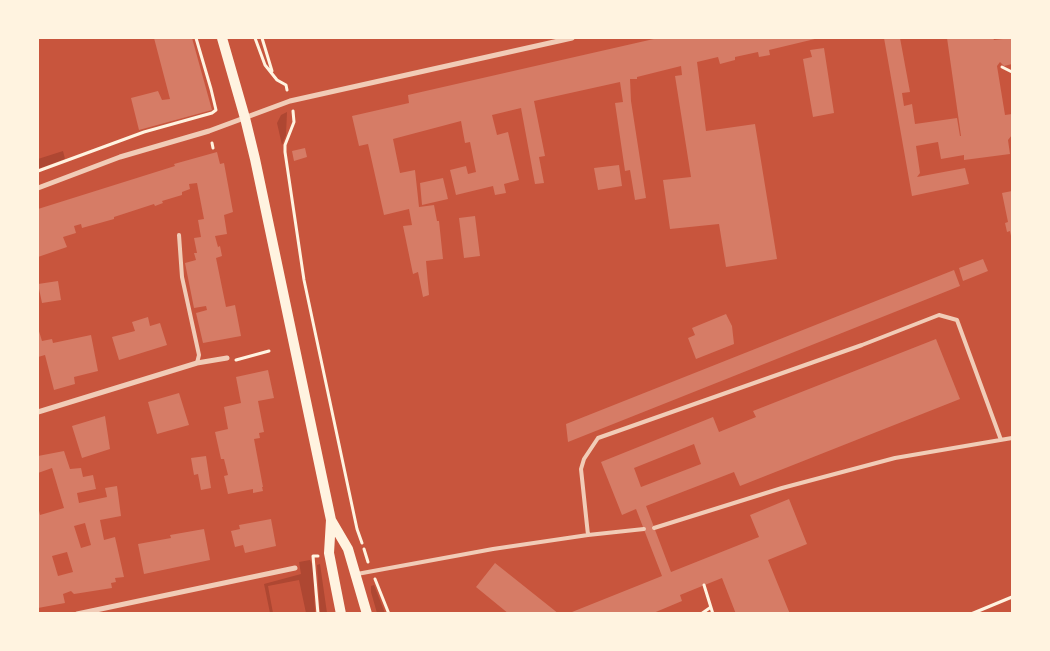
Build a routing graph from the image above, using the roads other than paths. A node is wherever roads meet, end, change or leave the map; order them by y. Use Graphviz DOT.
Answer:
graph roads {
  1 [pos="222,38"];
  2 [pos="572,38"];
  3 [pos="245,118"];
  4 [pos="38,188"];
  5 [pos="179,235"];
  6 [pos="227,358"];
  7 [pos="197,364"];
  8 [pos="38,412"];
  9 [pos="1012,438"];
  10 [pos="1001,440"];
  11 [pos="331,520"];
  12 [pos="654,528"];
  13 [pos="644,529"];
  14 [pos="588,534"];
  15 [pos="295,568"];
  16 [pos="356,574"];
  17 [pos="76,614"];
  18 [pos="341,614"];
  19 [pos="367,614"];
  1 -- 3 [label="main road"];
  2 -- 3 [label="street"];
  3 -- 4 [label="street"];
  3 -- 11 [label="main road"];
  5 -- 7 [label="lane"];
  6 -- 7 [label="street"];
  7 -- 8 [label="street"];
  9 -- 10 [label="lane"];
  10 -- 12 [label="lane"];
  10 -- 14 [label="lane"];
  11 -- 16 [label="main road"];
  11 -- 18 [label="main road"];
  13 -- 14 [label="lane"];
  14 -- 16 [label="lane"];
  15 -- 17 [label="street"];
  16 -- 19 [label="main road"];
}
